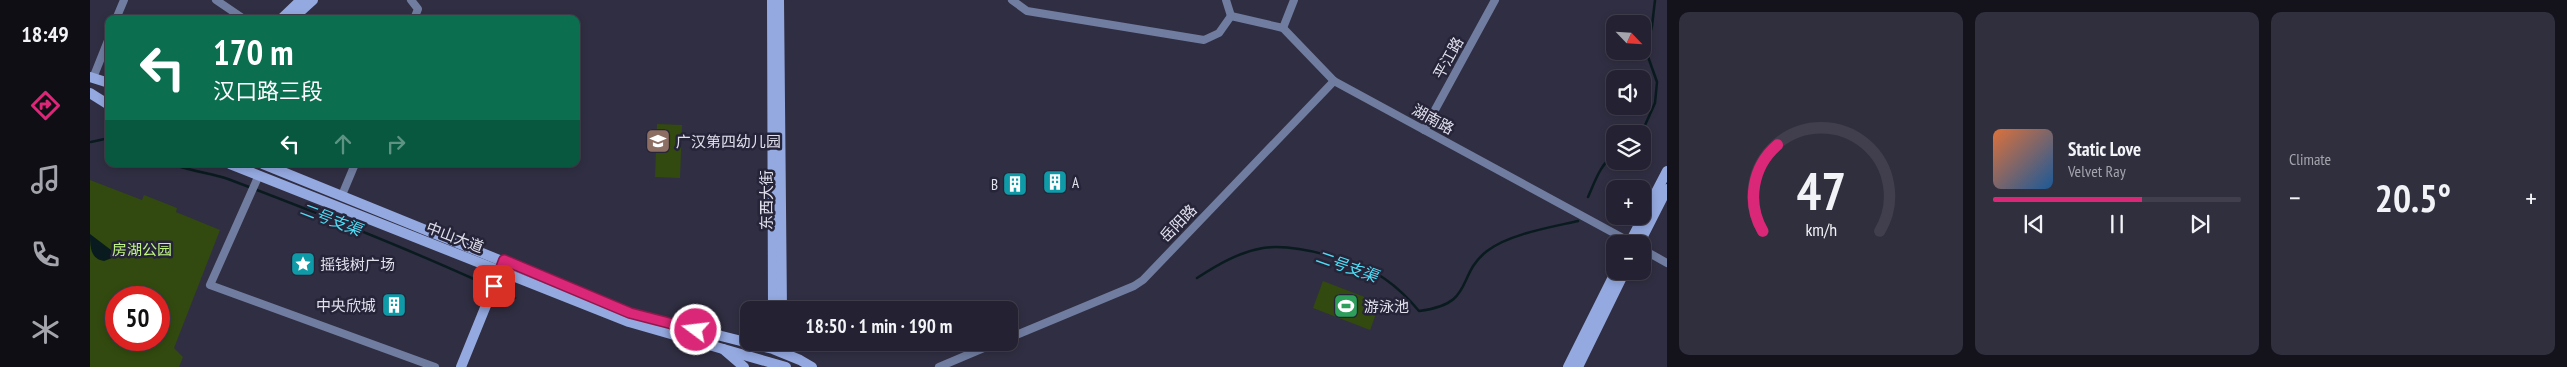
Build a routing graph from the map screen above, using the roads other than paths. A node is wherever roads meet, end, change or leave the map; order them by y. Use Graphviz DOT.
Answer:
graph roads {
  1 [pos="124,0"];
  2 [pos="216,0"];
  3 [pos="301,0"];
  4 [pos="313,0"];
  5 [pos="410,0"];
  6 [pos="772,0"];
  7 [pos="779,0"];
  8 [pos="1012,0"];
  9 [pos="1226,0"];
  10 [pos="1294,0"];
  11 [pos="1495,0"];
  12 [pos="118,15"];
  13 [pos="238,15"];
  14 [pos="285,15"];
  15 [pos="296,15"];
  16 [pos="416,15"];
  17 [pos="1231,16"];
  18 [pos="1283,28"];
  19 [pos="105,47"];
  20 [pos="91,77"];
  21 [pos="1334,81"];
  22 [pos="105,82"];
  23 [pos="90,93"];
  24 [pos="105,102"];
  25 [pos="1424,130"];
  26 [pos="237,167"];
  27 [pos="270,167"];
  28 [pos="354,167"];
  29 [pos="1667,171"];
  30 [pos="259,176"];
  31 [pos="1667,189"];
  32 [pos="342,196"];
  33 [pos="1618,235"];
  34 [pos="1637,235"];
  35 [pos="1638,235"];
  36 [pos="1651,254"];
  37 [pos="1667,263"];
  38 [pos="502,266"];
  39 [pos="1612,280"];
  40 [pos="1621,280"];
  41 [pos="773,301"];
  42 [pos="782,301"];
  43 [pos="1018,334"];
  44 [pos="740,338"];
  45 [pos="720,347"];
  46 [pos="778,351"];
  47 [pos="784,351"];
  48 [pos="977,351"];
  49 [pos="780,366"];
  50 [pos="436,367"];
  51 [pos="461,367"];
  52 [pos="744,367"];
  53 [pos="812,367"];
  54 [pos="939,367"];
  55 [pos="1568,367"];
  56 [pos="1578,367"];
  1 -- 12 [label="street"];
  2 -- 13 [label="street"];
  3 -- 14 [label="main road"];
  4 -- 15 [label="main road"];
  5 -- 16 [label="street"];
  6 -- 41 [label="main road, 东西大街"];
  7 -- 42 [label="main road, 东西大街"];
  8 -- 17 [label="street"];
  9 -- 17 [label="street"];
  10 -- 18 [label="street"];
  11 -- 25 [label="street, 平江路"];
  17 -- 18 [label="street"];
  18 -- 21 [label="street, 湖南路"];
  19 -- 20 [label="street"];
  20 -- 22 [label="main road"];
  21 -- 25 [label="street, 湖南路"];
  21 -- 43 [label="street, 岳阳路"];
  23 -- 24 [label="main road"];
  25 -- 33 [label="street, 湖南路"];
  26 -- 30 [label="main road, 中山大道"];
  27 -- 32 [label="main road, 中山大道"];
  28 -- 32 [label="street"];
  29 -- 34 [label="main road"];
  30 -- 38 [label="main road, 中山大道"];
  30 -- 50 [label="street"];
  31 -- 35 [label="main road"];
  32 -- 38 [label="main road, 中山大道"];
  36 -- 37 [label="street"];
  38 -- 44 [label="main road, 中山大道"];
  38 -- 45 [label="main road, 中山大道"];
  38 -- 51 [label="main road"];
  39 -- 55 [label="main road"];
  40 -- 56 [label="main road"];
  45 -- 49 [label="main road, 中山大道"];
  45 -- 52 [label="main road"];
  46 -- 49 [label="main road"];
  47 -- 53 [label="main road, 中山大道"];
  48 -- 54 [label="street"];
}
